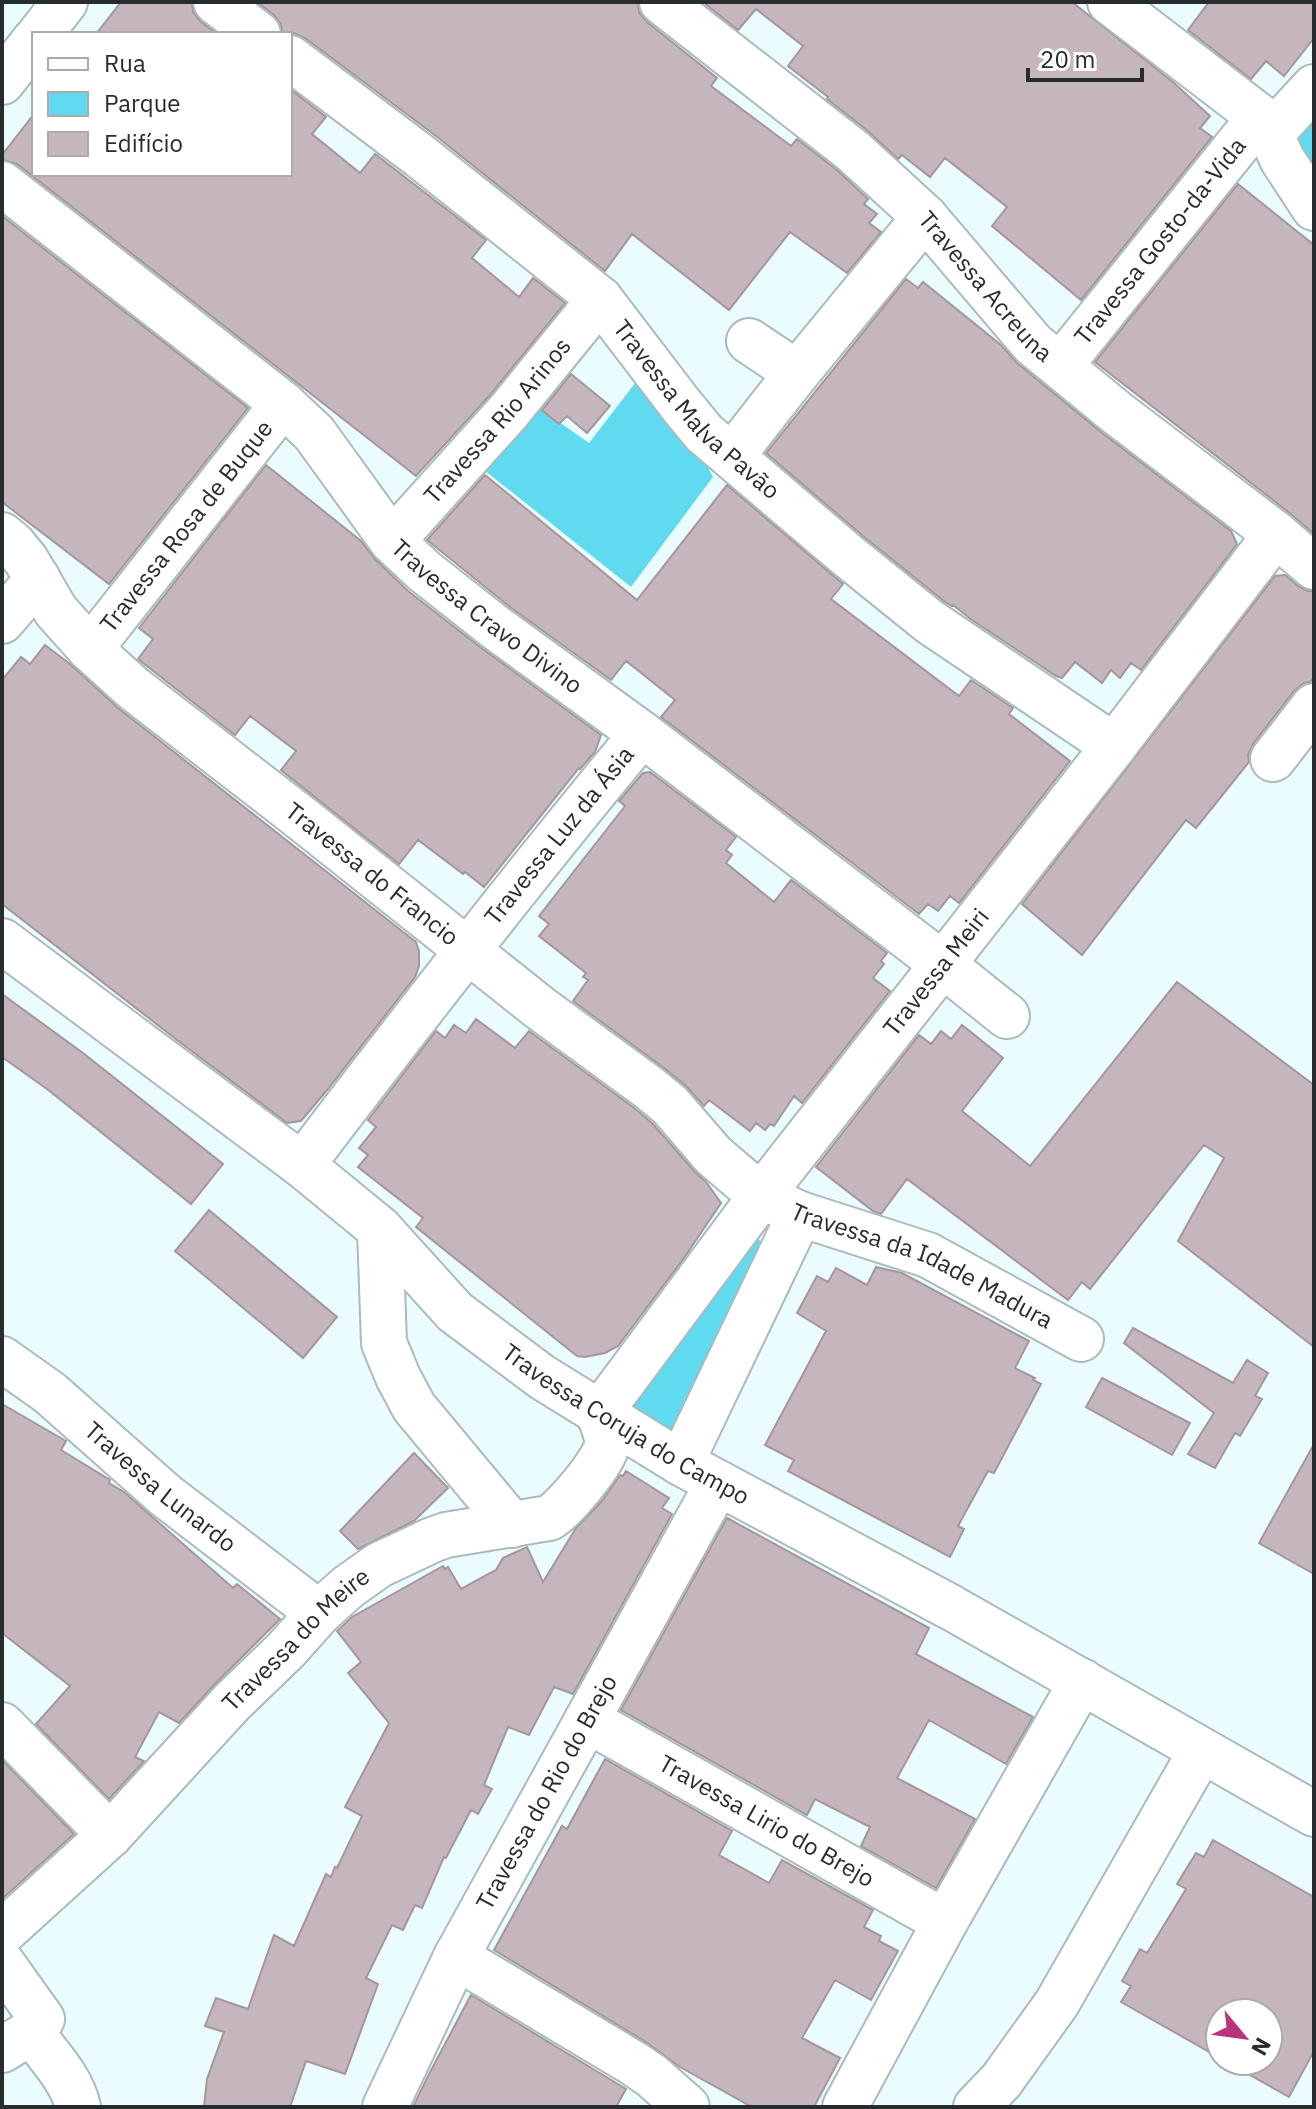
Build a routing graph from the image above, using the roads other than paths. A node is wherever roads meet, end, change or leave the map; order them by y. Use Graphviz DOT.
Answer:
graph roads {
  1 [pos="65,2"];
  2 [pos="216,2"];
  3 [pos="662,2"];
  4 [pos="1110,2"];
  5 [pos="42,32"];
  6 [pos="255,32"];
  7 [pos="32,44"];
  8 [pos="292,60"];
  9 [pos="2,82"];
  10 [pos="1314,87"];
  11 [pos="1266,125"];
  12 [pos="2,184"];
  13 [pos="1314,208"];
  14 [pos="925,217"];
  15 [pos="600,299"];
  16 [pos="749,341"];
  17 [pos="1060,366"];
  18 [pos="797,373"];
  19 [pos="283,404"];
  20 [pos="732,456"];
  21 [pos="1276,534"];
  22 [pos="2,535"];
  23 [pos="392,541"];
  24 [pos="1314,567"];
  25 [pos="38,579"];
  26 [pos="2,621"];
  27 [pos="90,649"];
  28 [pos="1314,706"];
  29 [pos="642,734"];
  30 [pos="1114,746"];
  31 [pos="1273,759"];
  32 [pos="2,941"];
  33 [pos="468,950"];
  34 [pos="943,965"];
  35 [pos="1007,1016"];
  36 [pos="302,1165"];
  37 [pos="761,1196"];
  38 [pos="800,1214"];
  39 [pos="380,1229"];
  40 [pos="1081,1339"];
  41 [pos="2,1359"];
  42 [pos="599,1414"];
  43 [pos="700,1473"];
  44 [pos="512,1525"];
  45 [pos="319,1613"];
  46 [pos="1082,1681"];
  47 [pos="587,1720"];
  48 [pos="2,1725"];
  49 [pos="1201,1751"];
  50 [pos="1314,1814"];
  51 [pos="110,1835"];
  52 [pos="945,1922"];
  53 [pos="2,1933"];
  54 [pos="456,1957"];
  55 [pos="2,1963"];
  56 [pos="16,2041"];
  57 [pos="78,2107"];
  58 [pos="385,2107"];
  59 [pos="687,2107"];
  60 [pos="845,2107"];
  61 [pos="976,2107"];
  1 -- 5 [label="street"];
  2 -- 6 [label="street"];
  3 -- 14 [label="street, Travessa Acreuna"];
  4 -- 11 [label="street"];
  7 -- 9 [label="street"];
  8 -- 15 [label="street, Travessa Malva Pavão"];
  10 -- 11 [label="street, Travessa Gosto-da-Vida"];
  11 -- 13 [label="street"];
  11 -- 17 [label="street, Travessa Gosto-da-Vida"];
  12 -- 19 [label="street, Travessa Cravo Divino"];
  14 -- 17 [label="street, Travessa Acreuna"];
  14 -- 18 [label="street"];
  15 -- 20 [label="street, Travessa Malva Pavão"];
  15 -- 23 [label="street, Travessa Rio Arinos"];
  16 -- 18 [label="street"];
  17 -- 21 [label="street, Travessa Acreuna"];
  18 -- 20 [label="street"];
  19 -- 23 [label="street, Travessa Cravo Divino"];
  19 -- 27 [label="street, Travessa Rosa de Buque"];
  20 -- 30 [label="street, Travessa Malva Pavão"];
  21 -- 24 [label="street, Travessa Acreuna"];
  21 -- 30 [label="street, Travessa Meiri"];
  22 -- 25 [label="street, Travessa do Francio"];
  23 -- 29 [label="street, Travessa Cravo Divino"];
  25 -- 26 [label="street"];
  25 -- 27 [label="street, Travessa do Francio"];
  27 -- 33 [label="street, Travessa do Francio"];
  28 -- 31 [label="street"];
  29 -- 33 [label="street, Travessa Luz da Ásia"];
  29 -- 34 [label="street, Travessa Cravo Divino"];
  30 -- 34 [label="street, Travessa Meiri"];
  32 -- 36 [label="street, Travessa Coruja do Campo"];
  33 -- 36 [label="street, Travessa Luz da Ásia"];
  33 -- 37 [label="street, Travessa do Francio"];
  34 -- 35 [label="street, Travessa Cravo Divino"];
  34 -- 37 [label="street, Travessa Meiri"];
  36 -- 39 [label="street, Travessa Coruja do Campo"];
  37 -- 38 [label="street, Travessa da Idade Madura"];
  37 -- 42 [label="street, Travessa Meiri"];
  38 -- 40 [label="street, Travessa da Idade Madura"];
  38 -- 43 [label="street, Travessa do Rio do Brejo"];
  39 -- 42 [label="street, Travessa Coruja do Campo"];
  39 -- 44 [label="street"];
  41 -- 45 [label="street, Travessa Lunardo"];
  42 -- 43 [label="street, Travessa Coruja do Campo"];
  42 -- 44 [label="street, Travessa do Meire"];
  43 -- 46 [label="street, Travessa Coruja do Campo"];
  43 -- 47 [label="street, Travessa do Rio do Brejo"];
  44 -- 45 [label="street, Travessa do Meire"];
  45 -- 51 [label="street, Travessa do Meire"];
  46 -- 49 [label="street, Travessa Coruja do Campo"];
  46 -- 52 [label="street"];
  47 -- 52 [label="street, Travessa Lirio do Brejo"];
  47 -- 54 [label="street, Travessa do Rio do Brejo"];
  48 -- 51 [label="street"];
  49 -- 50 [label="street, Travessa Coruja do Campo"];
  49 -- 61 [label="street"];
  51 -- 53 [label="street, Travessa do Meire"];
  52 -- 60 [label="street"];
  54 -- 58 [label="street, Travessa do Rio do Brejo"];
  54 -- 59 [label="street"];
  55 -- 56 [label="street"];
  56 -- 57 [label="street"];
}
